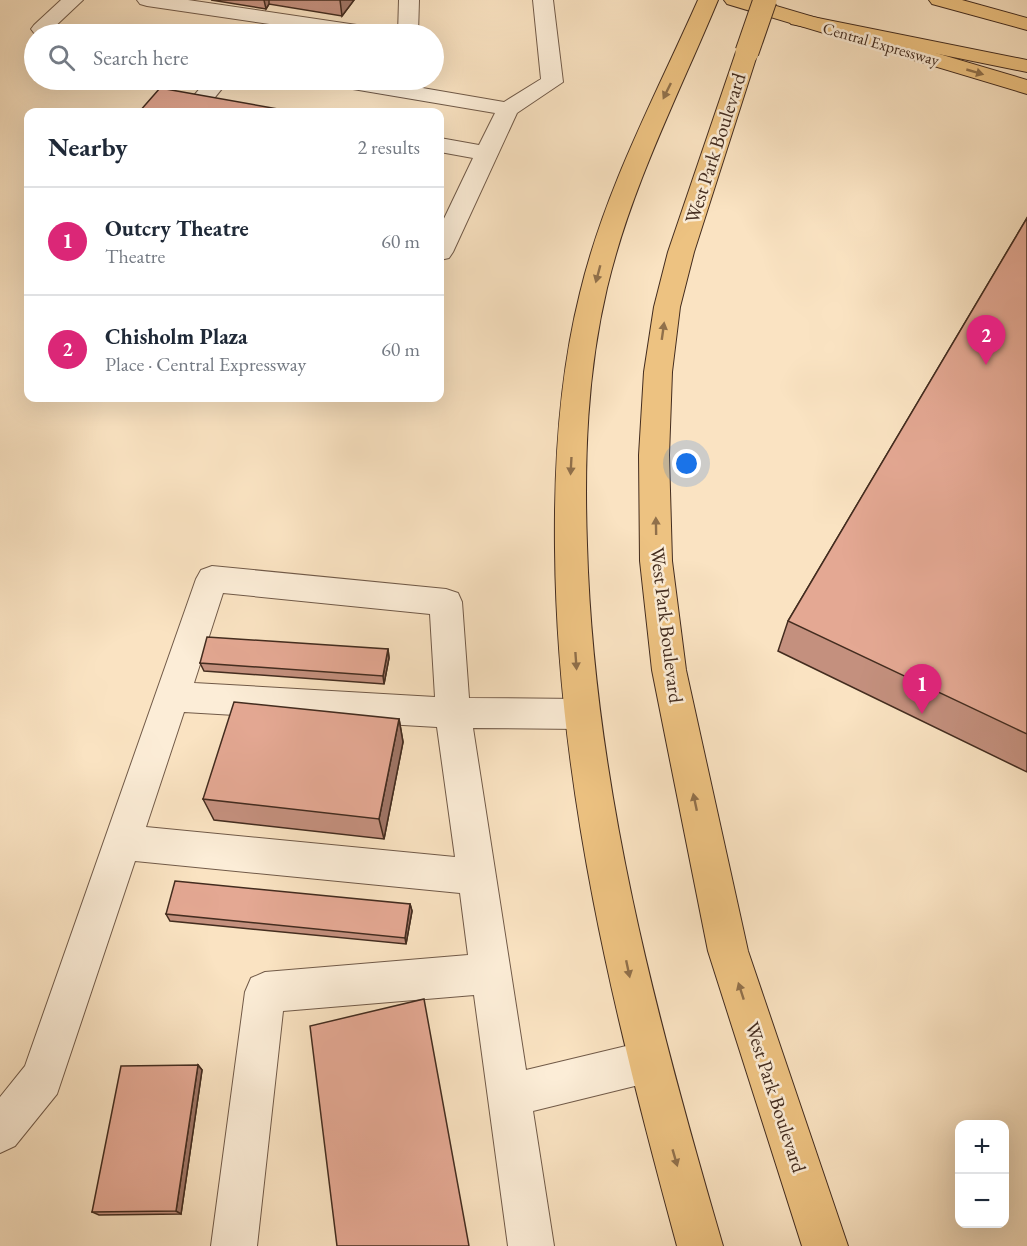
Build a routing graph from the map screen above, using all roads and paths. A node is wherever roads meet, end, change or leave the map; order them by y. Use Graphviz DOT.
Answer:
graph roads {
  1 [pos="73,0"];
  2 [pos="147,0"];
  3 [pos="409,0"];
  4 [pos="543,0"];
  5 [pos="708,0"];
  6 [pos="735,0"];
  7 [pos="765,0"];
  8 [pos="939,0"];
  9 [pos="269,18"];
  10 [pos="798,20"];
  11 [pos="47,24"];
  12 [pos="264,24"];
  13 [pos="310,24"];
  14 [pos="408,24"];
  15 [pos="1027,24"];
  16 [pos="1027,66"];
  17 [pos="1027,87"];
  18 [pos="212,90"];
  19 [pos="420,90"];
  20 [pos="203,107"];
  21 [pos="508,109"];
  22 [pos="444,146"];
  23 [pos="486,153"];
  24 [pos="444,243"];
  25 [pos="172,696"];
  26 [pos="453,713"];
  27 [pos="580,714"];
  28 [pos="122,842"];
  29 [pos="477,877"];
  30 [pos="491,973"];
  31 [pos="647,1062"];
  32 [pos="509,1096"];
  33 [pos="0,1131"];
  34 [pos="234,1246"];
  35 [pos="531,1246"];
  36 [pos="700,1246"];
  37 [pos="825,1246"];
  1 -- 11 [label="lane"];
  2 -- 9 [label="lane"];
  3 -- 14 [label="lane"];
  4 -- 21 [label="lane"];
  5 -- 27 [label="main road, one-way"];
  6 -- 10 [label="main road, Central Expressway"];
  37 -- 7 [label="main road, West Park Boulevard, one-way, bridge"];
  8 -- 15 [label="main road"];
  9 -- 12 [label="lane"];
  9 -- 13 [label="lane"];
  10 -- 16 [label="main road"];
  10 -- 17 [label="main road, Central Expressway, one-way"];
  18 -- 20 [label="lane"];
  19 -- 21 [label="lane"];
  21 -- 23 [label="lane"];
  22 -- 23 [label="lane"];
  23 -- 24 [label="lane"];
  25 -- 26 [label="lane"];
  25 -- 26 [label="lane"];
  25 -- 28 [label="lane"];
  26 -- 27 [label="lane"];
  26 -- 29 [label="lane"];
  27 -- 31 [label="main road, one-way"];
  28 -- 29 [label="lane"];
  28 -- 33 [label="lane"];
  29 -- 30 [label="lane"];
  30 -- 32 [label="lane"];
  30 -- 34 [label="lane"];
  31 -- 32 [label="lane"];
  31 -- 36 [label="main road, one-way"];
  32 -- 35 [label="lane"];
}
